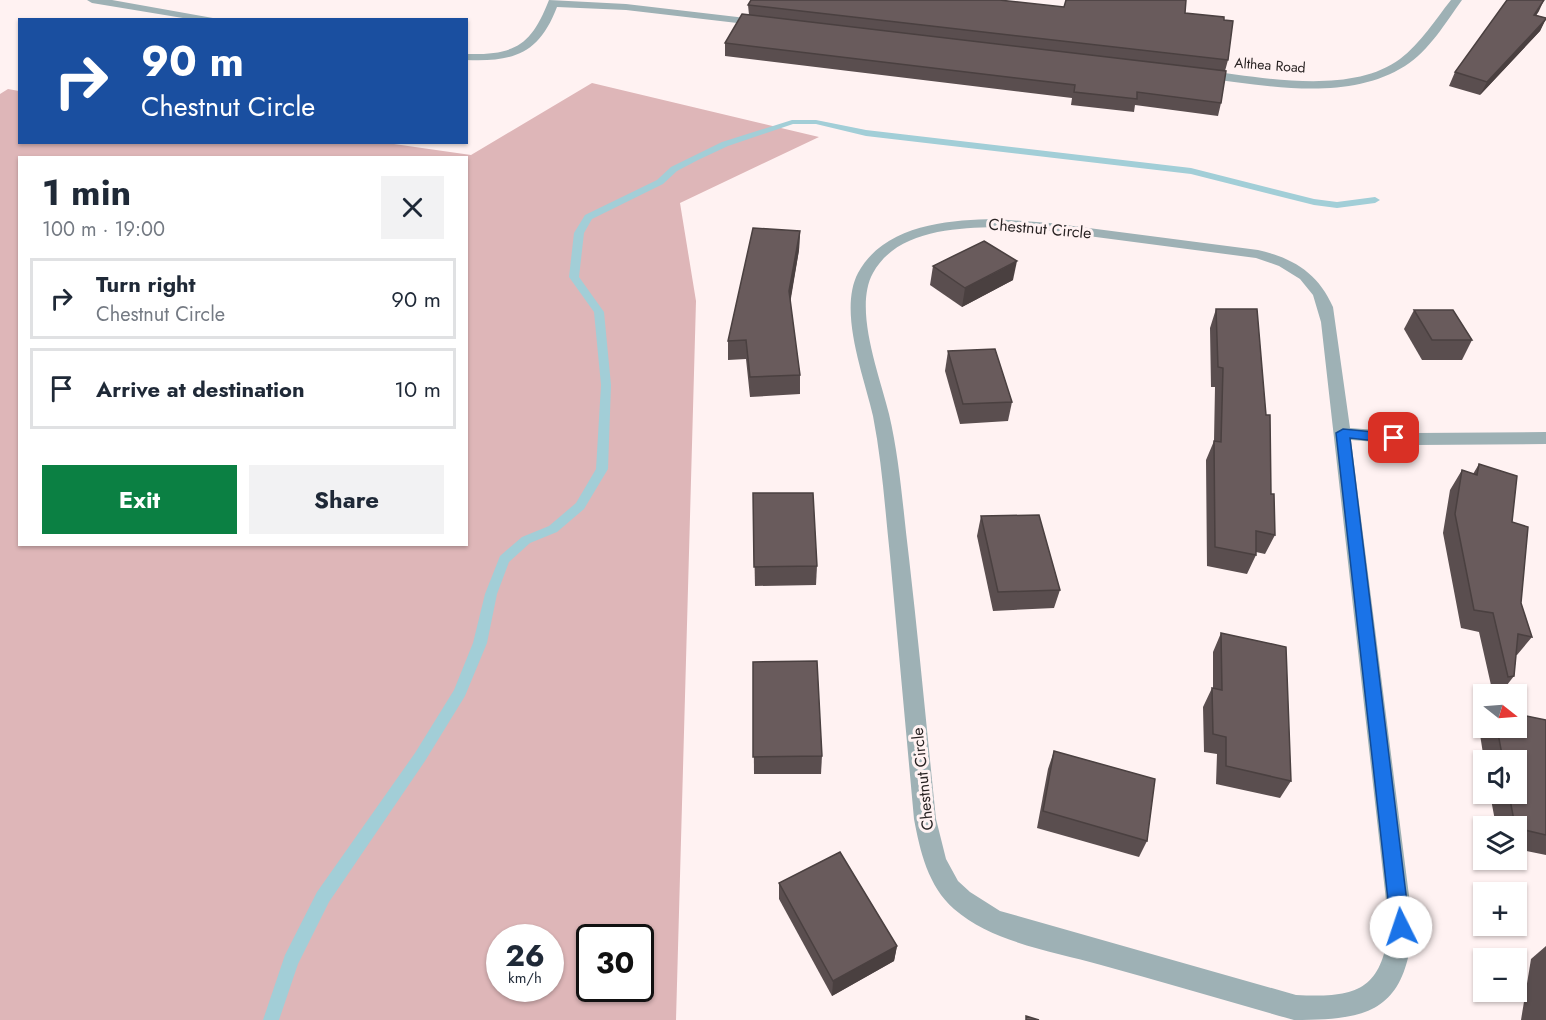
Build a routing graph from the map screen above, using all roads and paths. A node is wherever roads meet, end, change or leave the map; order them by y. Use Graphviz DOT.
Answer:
graph roads {
  1 [pos="92,0"];
  2 [pos="1457,0"];
  3 [pos="554,2"];
  4 [pos="206,18"];
  5 [pos="778,25"];
  6 [pos="468,57"];
  7 [pos="1195,73"];
  8 [pos="1343,433"];
  9 [pos="1546,438"];
  1 -- 4 [label="street"];
  2 -- 7 [label="street, Althea Road"];
  3 -- 5 [label="street"];
  3 -- 6 [label="street"];
  8 -- 8 [label="street, Chestnut Circle"];
  8 -- 9 [label="street"];
}
